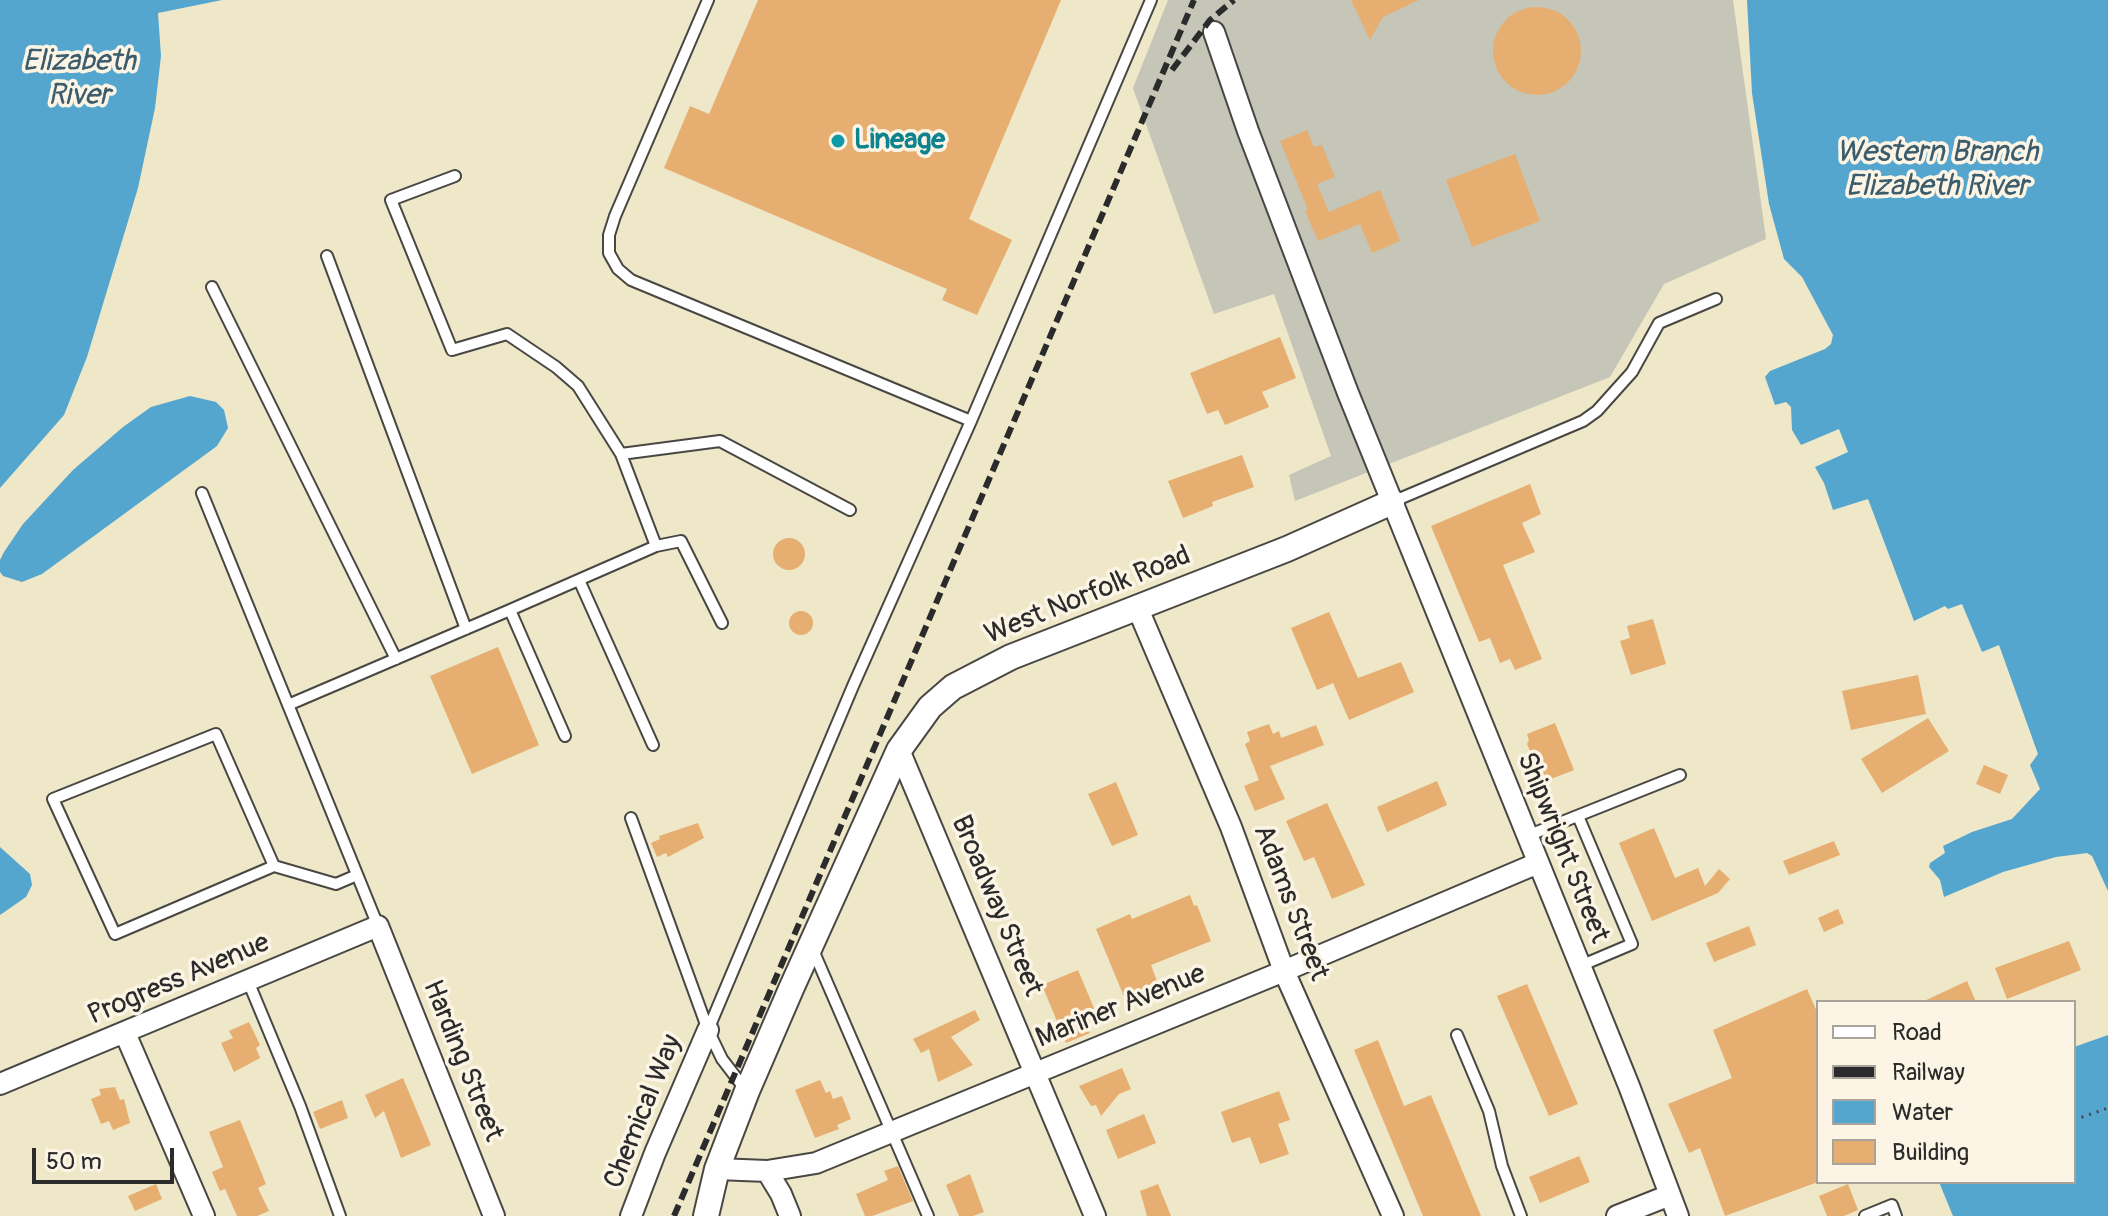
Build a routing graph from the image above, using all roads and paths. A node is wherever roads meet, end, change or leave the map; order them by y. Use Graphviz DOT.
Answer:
graph roads {
  1 [pos="708,0"];
  2 [pos="1151,0"];
  3 [pos="1214,32"];
  4 [pos="455,176"];
  5 [pos="327,256"];
  6 [pos="212,287"];
  7 [pos="1716,299"];
  8 [pos="971,421"];
  9 [pos="621,454"];
  10 [pos="202,493"];
  11 [pos="1392,502"];
  12 [pos="850,510"];
  13 [pos="656,546"];
  14 [pos="579,580"];
  15 [pos="1138,609"];
  16 [pos="510,610"];
  17 [pos="722,623"];
  18 [pos="466,629"];
  19 [pos="396,659"];
  20 [pos="288,705"];
  21 [pos="565,736"];
  22 [pos="653,745"];
  23 [pos="899,750"];
  24 [pos="1680,775"];
  25 [pos="1578,816"];
  26 [pos="631,818"];
  27 [pos="1527,836"];
  28 [pos="1538,863"];
  29 [pos="274,866"];
  30 [pos="357,875"];
  31 [pos="378,926"];
  32 [pos="811,945"];
  33 [pos="1580,966"];
  34 [pos="1284,971"];
  35 [pos="248,981"];
  36 [pos="708,1030"];
  37 [pos="125,1033"];
  38 [pos="1457,1035"];
  39 [pos="1036,1072"];
  40 [pos="0,1084"];
  41 [pos="747,1091"];
  42 [pos="2108,1108"];
  43 [pos="2076,1119"];
  44 [pos="893,1131"];
  45 [pos="767,1171"];
  46 [pos="715,1176"];
  47 [pos="1670,1195"];
  48 [pos="204,1216"];
  49 [pos="340,1216"];
  50 [pos="494,1216"];
  51 [pos="631,1216"];
  52 [pos="699,1216"];
  53 [pos="706,1216"];
  54 [pos="790,1216"];
  55 [pos="928,1216"];
  56 [pos="1095,1216"];
  57 [pos="1393,1216"];
  58 [pos="1521,1216"];
  59 [pos="1617,1216"];
  60 [pos="1678,1216"];
  61 [pos="1865,1216"];
  62 [pos="1896,1216"];
  1 -- 8 [label="lane"];
  2 -- 8 [label="lane"];
  3 -- 11 [label="street, Shipwright Street"];
  4 -- 9 [label="lane"];
  5 -- 18 [label="lane"];
  6 -- 19 [label="lane"];
  7 -- 11 [label="lane, West Norfolk Road"];
  8 -- 36 [label="lane"];
  9 -- 12 [label="lane"];
  9 -- 13 [label="lane"];
  10 -- 20 [label="lane"];
  11 -- 15 [label="street, West Norfolk Road"];
  11 -- 27 [label="street, Shipwright Street"];
  13 -- 14 [label="lane"];
  13 -- 17 [label="lane"];
  14 -- 16 [label="lane"];
  14 -- 22 [label="lane"];
  15 -- 23 [label="street, West Norfolk Road"];
  15 -- 34 [label="street, Adams Street"];
  16 -- 18 [label="lane"];
  16 -- 21 [label="lane"];
  18 -- 19 [label="lane"];
  19 -- 20 [label="lane"];
  20 -- 30 [label="lane"];
  23 -- 32 [label="street, West Norfolk Road"];
  23 -- 39 [label="street, Broadway Street"];
  24 -- 25 [label="lane"];
  25 -- 27 [label="lane"];
  25 -- 33 [label="lane"];
  26 -- 36 [label="lane"];
  27 -- 28 [label="street, Shipwright Street"];
  28 -- 33 [label="street, Shipwright Street"];
  28 -- 34 [label="street, Mariner Avenue"];
  29 -- 29 [label="lane"];
  29 -- 30 [label="lane"];
  30 -- 31 [label="lane"];
  31 -- 35 [label="street, Progress Avenue"];
  31 -- 50 [label="street, Harding Street"];
  32 -- 41 [label="street, West Norfolk Road"];
  32 -- 44 [label="lane"];
  33 -- 47 [label="street, Shipwright Street"];
  34 -- 39 [label="street, Mariner Avenue"];
  34 -- 57 [label="street, Adams Street"];
  35 -- 37 [label="street, Progress Avenue"];
  35 -- 49 [label="lane"];
  36 -- 41 [label="lane"];
  36 -- 51 [label="street, Chemical Way"];
  37 -- 40 [label="street, Progress Avenue"];
  37 -- 48 [label="street"];
  38 -- 58 [label="lane"];
  39 -- 44 [label="street, Mariner Avenue"];
  39 -- 56 [label="street, Broadway Street"];
  41 -- 46 [label="street, West Norfolk Road"];
  42 -- 43 [label="path"];
  44 -- 45 [label="street, Mariner Avenue"];
  44 -- 55 [label="lane"];
  45 -- 46 [label="street, Mariner Avenue"];
  45 -- 54 [label="street"];
  46 -- 52 [label="street, West Norfolk Road"];
  46 -- 53 [label="street, West Norfolk Road"];
  47 -- 59 [label="street"];
  47 -- 60 [label="street, Shipwright Street"];
  61 -- 62 [label="lane"];
}
